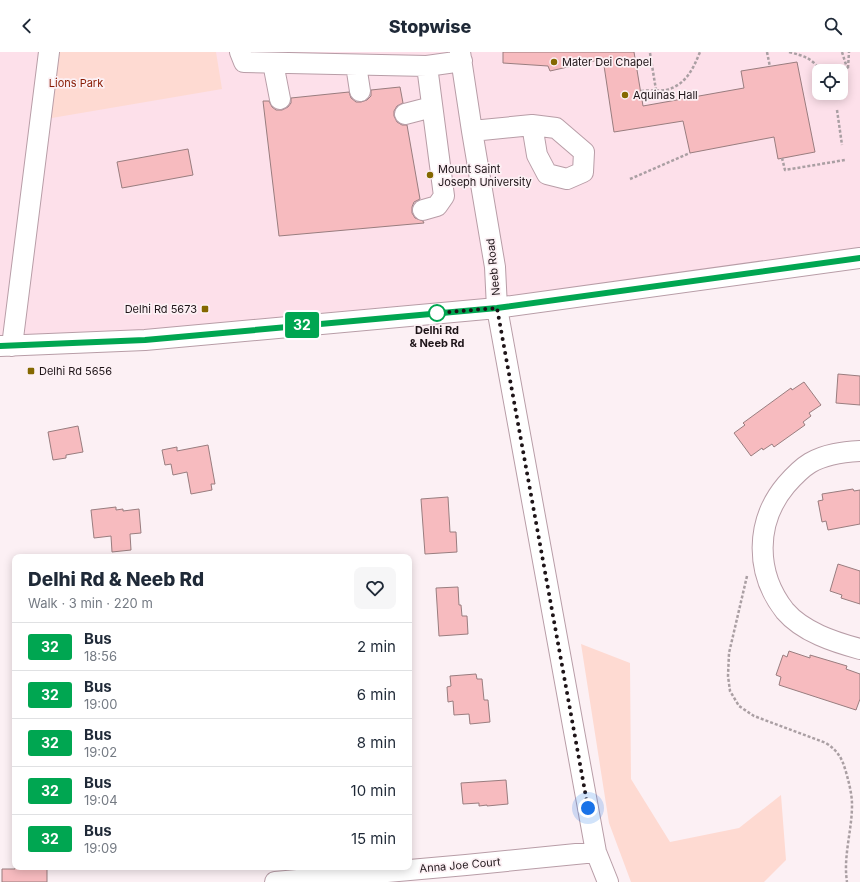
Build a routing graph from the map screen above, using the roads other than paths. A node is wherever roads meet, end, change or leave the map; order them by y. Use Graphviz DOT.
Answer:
graph roads {
  1 [pos="49,52"];
  2 [pos="240,52"];
  3 [pos="461,57"];
  4 [pos="273,63"];
  5 [pos="356,65"];
  6 [pos="427,66"];
  7 [pos="360,91"];
  8 [pos="280,99"];
  9 [pos="432,107"];
  10 [pos="405,114"];
  11 [pos="532,125"];
  12 [pos="472,131"];
  13 [pos="423,210"];
  14 [pos="860,258"];
  15 [pos="497,308"];
  16 [pos="6,346"];
  17 [pos="860,451"];
  18 [pos="860,649"];
  19 [pos="596,852"];
  20 [pos="407,870"];
  21 [pos="412,870"];
  22 [pos="275,882"];
  23 [pos="608,882"];
  1 -- 16 [label="street"];
  2 -- 4 [label="street"];
  3 -- 6 [label="street"];
  3 -- 12 [label="street, Neeb Road"];
  4 -- 5 [label="street"];
  4 -- 8 [label="street"];
  5 -- 6 [label="street"];
  5 -- 7 [label="street"];
  6 -- 9 [label="street"];
  9 -- 10 [label="street"];
  9 -- 13 [label="street"];
  11 -- 12 [label="street"];
  12 -- 15 [label="street, Neeb Road"];
  14 -- 15 [label="street"];
  15 -- 16 [label="street"];
  15 -- 19 [label="street, Neeb Road"];
  17 -- 18 [label="street"];
  19 -- 21 [label="street, Anna Joe Court"];
  19 -- 23 [label="street, Neeb Road"];
  20 -- 22 [label="street, Anna Joe Court"];
}
